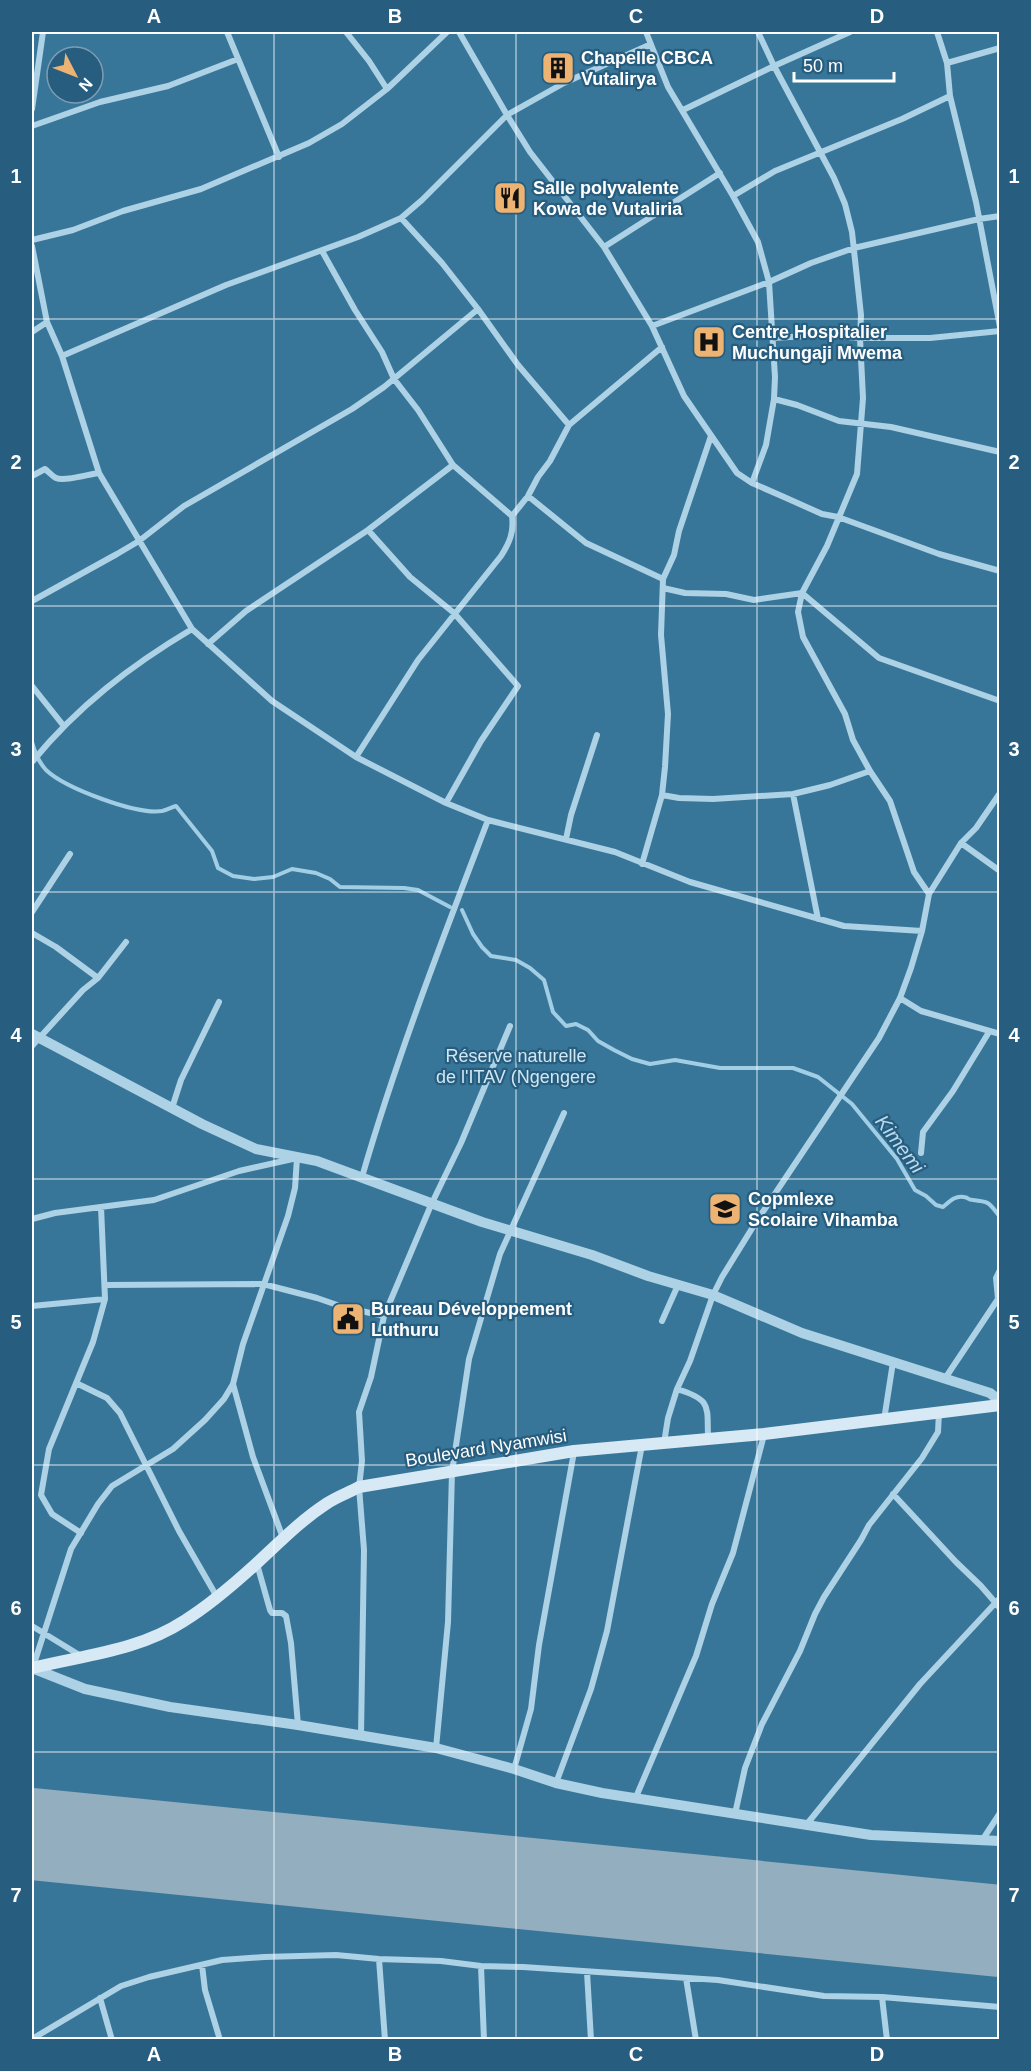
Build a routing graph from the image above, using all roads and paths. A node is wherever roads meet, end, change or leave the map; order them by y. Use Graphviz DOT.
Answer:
graph roads {
  1 [pos="43,32"];
  2 [pos="227,32"];
  3 [pos="346,32"];
  4 [pos="447,32"];
  5 [pos="459,32"];
  6 [pos="646,32"];
  7 [pos="758,32"];
  8 [pos="850,32"];
  9 [pos="937,32"];
  10 [pos="650,45"];
  11 [pos="999,48"];
  12 [pos="238,59"];
  13 [pos="946,63"];
  14 [pos="774,66"];
  15 [pos="387,89"];
  16 [pos="950,96"];
  17 [pos="32,109"];
  18 [pos="683,110"];
  19 [pos="507,116"];
  20 [pos="32,126"];
  21 [pos="821,153"];
  22 [pos="279,157"];
  23 [pos="720,173"];
  24 [pos="733,196"];
  25 [pos="999,216"];
  26 [pos="400,218"];
  27 [pos="979,219"];
  28 [pos="32,240"];
  29 [pos="32,246"];
  30 [pos="604,247"];
  31 [pos="854,248"];
  32 [pos="322,251"];
  33 [pos="769,282"];
  34 [pos="478,309"];
  35 [pos="47,322"];
  36 [pos="652,326"];
  37 [pos="999,329"];
  38 [pos="32,332"];
  39 [pos="773,338"];
  40 [pos="860,338"];
  41 [pos="662,347"];
  42 [pos="62,356"];
  43 [pos="394,379"];
  44 [pos="774,399"];
  45 [pos="861,423"];
  46 [pos="569,425"];
  47 [pos="711,436"];
  48 [pos="999,452"];
  49 [pos="453,465"];
  50 [pos="99,473"];
  51 [pos="32,476"];
  52 [pos="752,483"];
  53 [pos="528,496"];
  54 [pos="512,516"];
  55 [pos="838,517"];
  56 [pos="368,530"];
  57 [pos="139,541"];
  58 [pos="999,571"];
  59 [pos="663,579"];
  60 [pos="663,588"];
  61 [pos="802,593"];
  62 [pos="32,601"];
  63 [pos="454,613"];
  64 [pos="192,629"];
  65 [pos="208,644"];
  66 [pos="32,686"];
  67 [pos="999,701"];
  68 [pos="63,725"];
  69 [pos="597,735"];
  70 [pos="356,757"];
  71 [pos="32,762"];
  72 [pos="870,771"];
  73 [pos="999,793"];
  74 [pos="793,794"];
  75 [pos="662,795"];
  76 [pos="446,803"];
  77 [pos="488,820"];
  78 [pos="566,839"];
  79 [pos="961,843"];
  80 [pos="70,854"];
  81 [pos="642,864"];
  82 [pos="999,871"];
  83 [pos="929,894"];
  84 [pos="32,912"];
  85 [pos="818,919"];
  86 [pos="922,931"];
  87 [pos="32,933"];
  88 [pos="126,942"];
  89 [pos="98,978"];
  90 [pos="900,998"];
  91 [pos="219,1002"];
  92 [pos="510,1026"];
  93 [pos="989,1032"];
  94 [pos="999,1034"];
  95 [pos="34,1040"];
  96 [pos="172,1108"];
  97 [pos="564,1113"];
  98 [pos="921,1153"];
  99 [pos="297,1158"];
  100 [pos="362,1177"];
  101 [pos="431,1204"];
  102 [pos="101,1207"];
  103 [pos="32,1219"];
  104 [pos="510,1230"];
  105 [pos="999,1270"];
  106 [pos="263,1284"];
  107 [pos="106,1285"];
  108 [pos="678,1286"];
  109 [pos="713,1295"];
  110 [pos="105,1299"];
  111 [pos="32,1306"];
  112 [pos="384,1316"];
  113 [pos="662,1321"];
  114 [pos="893,1362"];
  115 [pos="946,1377"];
  116 [pos="76,1383"];
  117 [pos="233,1384"];
  118 [pos="677,1389"];
  119 [pos="999,1403"];
  120 [pos="939,1412"];
  121 [pos="884,1420"];
  122 [pos="764,1434"];
  123 [pos="708,1439"];
  124 [pos="664,1443"];
  125 [pos="642,1444"];
  126 [pos="574,1451"];
  127 [pos="146,1465"];
  128 [pos="452,1472"];
  129 [pos="359,1487"];
  130 [pos="892,1494"];
  131 [pos="81,1533"];
  132 [pos="283,1538"];
  133 [pos="257,1563"];
  134 [pos="217,1597"];
  135 [pos="998,1603"];
  136 [pos="32,1626"];
  137 [pos="43,1633"];
  138 [pos="84,1658"];
  139 [pos="32,1668"];
  140 [pos="298,1725"];
  141 [pos="361,1735"];
  142 [pos="436,1748"];
  143 [pos="514,1769"];
  144 [pos="556,1783"];
  145 [pos="636,1797"];
  146 [pos="999,1813"];
  147 [pos="735,1814"];
  148 [pos="807,1824"];
  149 [pos="983,1839"];
  150 [pos="999,1841"];
  151 [pos="379,1959"];
  152 [pos="202,1965"];
  153 [pos="481,1966"];
  154 [pos="587,1972"];
  155 [pos="686,1978"];
  156 [pos="882,1997"];
  157 [pos="100,1998"];
  158 [pos="999,2007"];
  159 [pos="32,2039"];
  160 [pos="112,2040"];
  161 [pos="220,2040"];
  162 [pos="385,2040"];
  163 [pos="484,2040"];
  164 [pos="591,2040"];
  165 [pos="696,2040"];
  166 [pos="887,2040"];
  1 -- 17 [label="street"];
  2 -- 12 [label="street"];
  3 -- 15 [label="street"];
  4 -- 15 [label="street"];
  5 -- 19 [label="street"];
  6 -- 10 [label="street"];
  7 -- 14 [label="street"];
  8 -- 14 [label="street"];
  9 -- 13 [label="street"];
  10 -- 18 [label="street"];
  10 -- 19 [label="street"];
  11 -- 13 [label="street"];
  12 -- 20 [label="street"];
  12 -- 22 [label="street"];
  13 -- 16 [label="street"];
  14 -- 18 [label="street"];
  14 -- 21 [label="street"];
  15 -- 22 [label="street"];
  16 -- 21 [label="street"];
  16 -- 27 [label="street"];
  18 -- 23 [label="street"];
  19 -- 26 [label="street"];
  19 -- 30 [label="street"];
  21 -- 24 [label="street"];
  21 -- 31 [label="street"];
  22 -- 28 [label="street"];
  23 -- 24 [label="street"];
  23 -- 30 [label="street"];
  24 -- 33 [label="street"];
  25 -- 27 [label="street"];
  26 -- 32 [label="street"];
  26 -- 34 [label="street"];
  27 -- 31 [label="street"];
  27 -- 37 [label="street"];
  29 -- 35 [label="street"];
  30 -- 36 [label="street"];
  31 -- 33 [label="street"];
  31 -- 40 [label="street"];
  32 -- 42 [label="street"];
  32 -- 43 [label="street"];
  33 -- 36 [label="street"];
  33 -- 39 [label="street"];
  34 -- 43 [label="street"];
  34 -- 46 [label="street"];
  35 -- 38 [label="street"];
  35 -- 42 [label="street"];
  36 -- 41 [label="street"];
  37 -- 40 [label="street"];
  39 -- 40 [label="street"];
  39 -- 44 [label="street"];
  40 -- 45 [label="street"];
  41 -- 46 [label="street"];
  41 -- 47 [label="street"];
  42 -- 50 [label="street"];
  43 -- 49 [label="street"];
  43 -- 57 [label="street"];
  44 -- 45 [label="street"];
  44 -- 52 [label="street"];
  45 -- 48 [label="street"];
  45 -- 55 [label="street"];
  46 -- 53 [label="street"];
  47 -- 52 [label="street"];
  47 -- 59 [label="street"];
  49 -- 54 [label="street"];
  49 -- 56 [label="street"];
  50 -- 51 [label="street"];
  50 -- 57 [label="street"];
  52 -- 55 [label="street"];
  53 -- 54 [label="street"];
  53 -- 59 [label="street"];
  54 -- 63 [label="street"];
  55 -- 58 [label="street"];
  55 -- 61 [label="street"];
  56 -- 63 [label="street"];
  56 -- 65 [label="street"];
  57 -- 62 [label="street"];
  57 -- 64 [label="street"];
  59 -- 60 [label="street"];
  60 -- 61 [label="street"];
  60 -- 75 [label="street"];
  61 -- 67 [label="street"];
  61 -- 72 [label="street"];
  63 -- 70 [label="street"];
  63 -- 76 [label="street"];
  64 -- 65 [label="street"];
  64 -- 68 [label="street"];
  65 -- 70 [label="street"];
  66 -- 68 [label="street"];
  68 -- 71 [label="street"];
  69 -- 78 [label="street"];
  70 -- 76 [label="street"];
  72 -- 74 [label="street"];
  72 -- 83 [label="street"];
  73 -- 79 [label="street"];
  74 -- 75 [label="street"];
  74 -- 85 [label="street"];
  75 -- 81 [label="street"];
  76 -- 77 [label="street"];
  77 -- 78 [label="street"];
  77 -- 100 [label="street"];
  78 -- 81 [label="street"];
  79 -- 82 [label="street"];
  79 -- 83 [label="street"];
  80 -- 84 [label="street"];
  81 -- 85 [label="street"];
  83 -- 86 [label="street"];
  85 -- 86 [label="street"];
  86 -- 90 [label="street"];
  87 -- 89 [label="street"];
  88 -- 89 [label="street"];
  89 -- 95 [label="street"];
  90 -- 93 [label="street"];
  90 -- 109 [label="street"];
  91 -- 96 [label="street"];
  92 -- 101 [label="street"];
  93 -- 94 [label="street"];
  93 -- 98 [label="street"];
  95 -- 96 [label="street"];
  96 -- 99 [label="street"];
  97 -- 104 [label="street"];
  99 -- 100 [label="street"];
  99 -- 102 [label="street"];
  99 -- 106 [label="street"];
  100 -- 101 [label="street"];
  101 -- 104 [label="street"];
  101 -- 112 [label="street"];
  102 -- 103 [label="street"];
  102 -- 107 [label="street"];
  104 -- 108 [label="street"];
  104 -- 128 [label="street"];
  105 -- 115 [label="street"];
  106 -- 107 [label="street"];
  106 -- 112 [label="street"];
  106 -- 117 [label="street"];
  107 -- 110 [label="street"];
  108 -- 109 [label="street"];
  108 -- 113 [label="street"];
  109 -- 114 [label="street"];
  109 -- 118 [label="street"];
  110 -- 111 [label="street"];
  110 -- 116 [label="street"];
  112 -- 129 [label="street"];
  114 -- 115 [label="street"];
  114 -- 121 [label="street"];
  115 -- 119 [label="street"];
  116 -- 127 [label="street"];
  116 -- 131 [label="street"];
  117 -- 127 [label="street"];
  117 -- 132 [label="street"];
  118 -- 123 [label="street"];
  118 -- 124 [label="street"];
  119 -- 120 [label="main road, Boulevard Nyamwisi"];
  120 -- 121 [label="main road, Boulevard Nyamwisi"];
  120 -- 130 [label="street"];
  121 -- 122 [label="main road, Boulevard Nyamwisi"];
  122 -- 123 [label="main road, Boulevard Nyamwisi"];
  122 -- 145 [label="street"];
  123 -- 124 [label="main road, Boulevard Nyamwisi"];
  124 -- 125 [label="main road, Boulevard Nyamwisi"];
  125 -- 126 [label="main road, Boulevard Nyamwisi"];
  125 -- 144 [label="street"];
  126 -- 128 [label="main road, Boulevard Nyamwisi"];
  126 -- 143 [label="street"];
  127 -- 131 [label="street"];
  127 -- 134 [label="street"];
  128 -- 129 [label="main road, Boulevard Nyamwisi"];
  128 -- 142 [label="street"];
  129 -- 132 [label="main road, Boulevard Nyamwisi"];
  129 -- 141 [label="street"];
  130 -- 135 [label="street"];
  130 -- 147 [label="street"];
  131 -- 137 [label="street"];
  132 -- 133 [label="main road, Boulevard Nyamwisi"];
  133 -- 134 [label="main road, Boulevard Nyamwisi"];
  133 -- 140 [label="street"];
  134 -- 138 [label="main road, Boulevard Nyamwisi"];
  135 -- 148 [label="street"];
  136 -- 137 [label="street"];
  137 -- 138 [label="street"];
  137 -- 139 [label="street"];
  138 -- 139 [label="main road, Boulevard Nyamwisi"];
  139 -- 140 [label="street"];
  140 -- 141 [label="street"];
  141 -- 142 [label="street"];
  142 -- 143 [label="street"];
  143 -- 144 [label="street"];
  144 -- 145 [label="street"];
  145 -- 147 [label="street"];
  146 -- 149 [label="street"];
  147 -- 148 [label="street"];
  148 -- 149 [label="street"];
  149 -- 150 [label="street"];
  151 -- 152 [label="street"];
  151 -- 153 [label="street"];
  151 -- 162 [label="street"];
  152 -- 157 [label="street"];
  152 -- 161 [label="street"];
  153 -- 154 [label="street"];
  153 -- 163 [label="street"];
  154 -- 155 [label="street"];
  154 -- 164 [label="street"];
  155 -- 156 [label="street"];
  155 -- 165 [label="street"];
  156 -- 158 [label="street"];
  156 -- 166 [label="street"];
  157 -- 159 [label="street"];
  157 -- 160 [label="street"];
}
